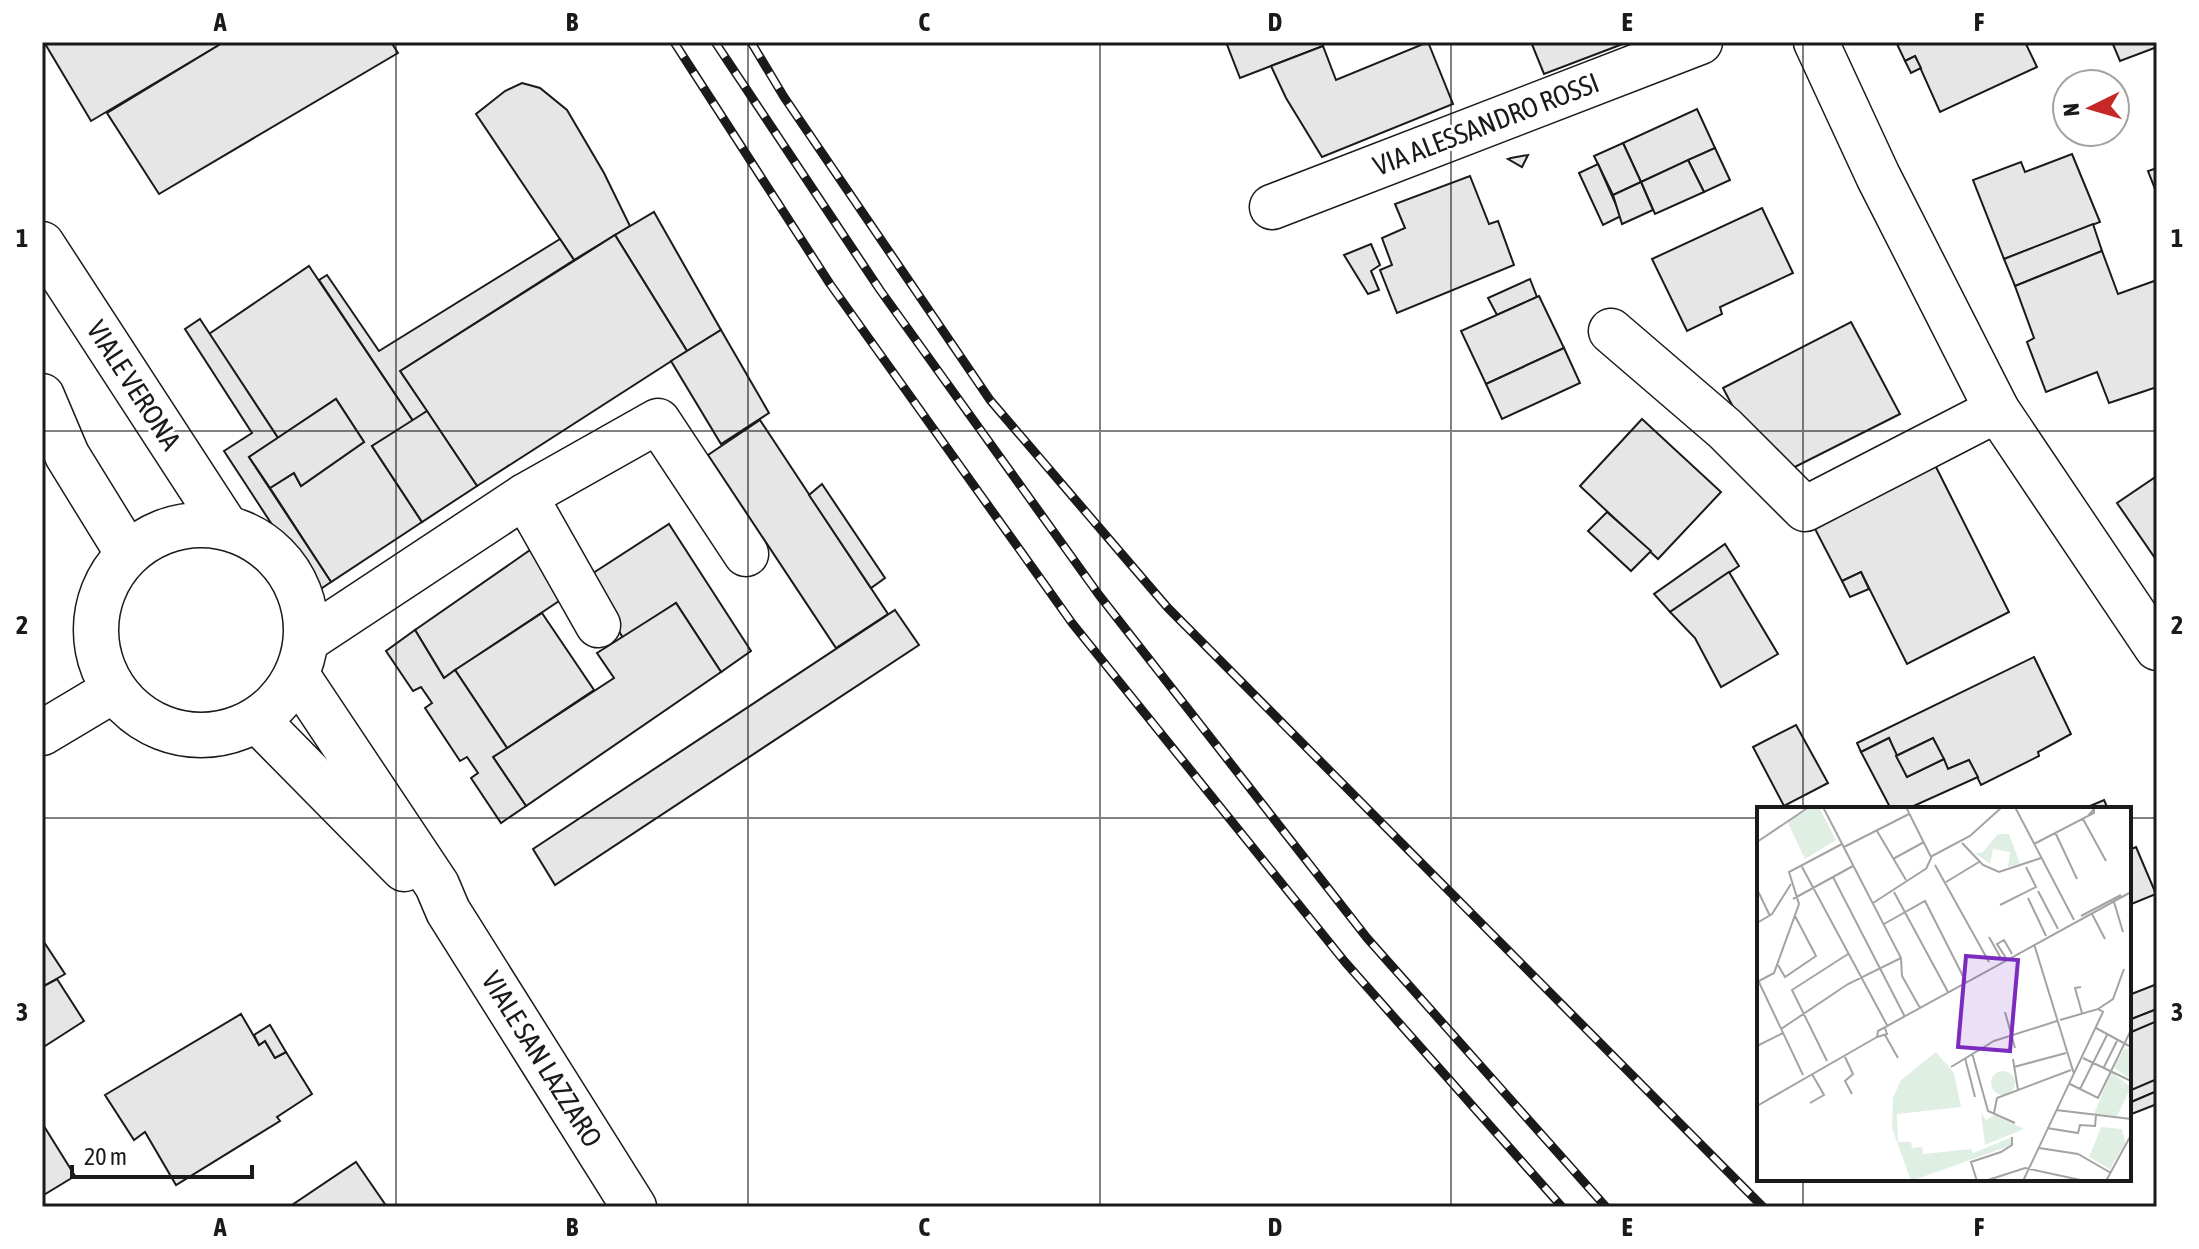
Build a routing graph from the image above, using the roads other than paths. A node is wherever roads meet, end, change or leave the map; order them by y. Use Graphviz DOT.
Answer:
graph roads {
  1 [pos="1700,42"];
  2 [pos="1816,42"];
  3 [pos="1272,207"];
  4 [pos="42,244"];
  5 [pos="1611,331"];
  6 [pos="42,396"];
  7 [pos="1997,410"];
  8 [pos="525,496"];
  9 [pos="226,527"];
  10 [pos="128,554"];
  11 [pos="746,554"];
  12 [pos="598,625"];
  13 [pos="2157,648"];
  14 [pos="302,657"];
  15 [pos="114,690"];
  16 [pos="257,720"];
  17 [pos="42,733"];
  18 [pos="448,911"];
  19 [pos="620,1202"];
  1 -- 3 [label="street, VIA ALESSANDRO ROSSI"];
  2 -- 7 [label="street"];
  4 -- 9 [label="street, VIALE VERONA"];
  5 -- 7 [label="street"];
  6 -- 10 [label="street"];
  7 -- 13 [label="street"];
  8 -- 11 [label="street"];
  8 -- 12 [label="street"];
  8 -- 14 [label="street"];
  9 -- 10 [label="street"];
  9 -- 14 [label="street"];
  10 -- 15 [label="street"];
  14 -- 16 [label="street"];
  14 -- 18 [label="street, VIALE SAN LAZZARO"];
  15 -- 16 [label="street"];
  15 -- 17 [label="street"];
  16 -- 18 [label="street, VIALE SAN LAZZARO"];
  18 -- 19 [label="street, VIALE SAN LAZZARO"];
}
